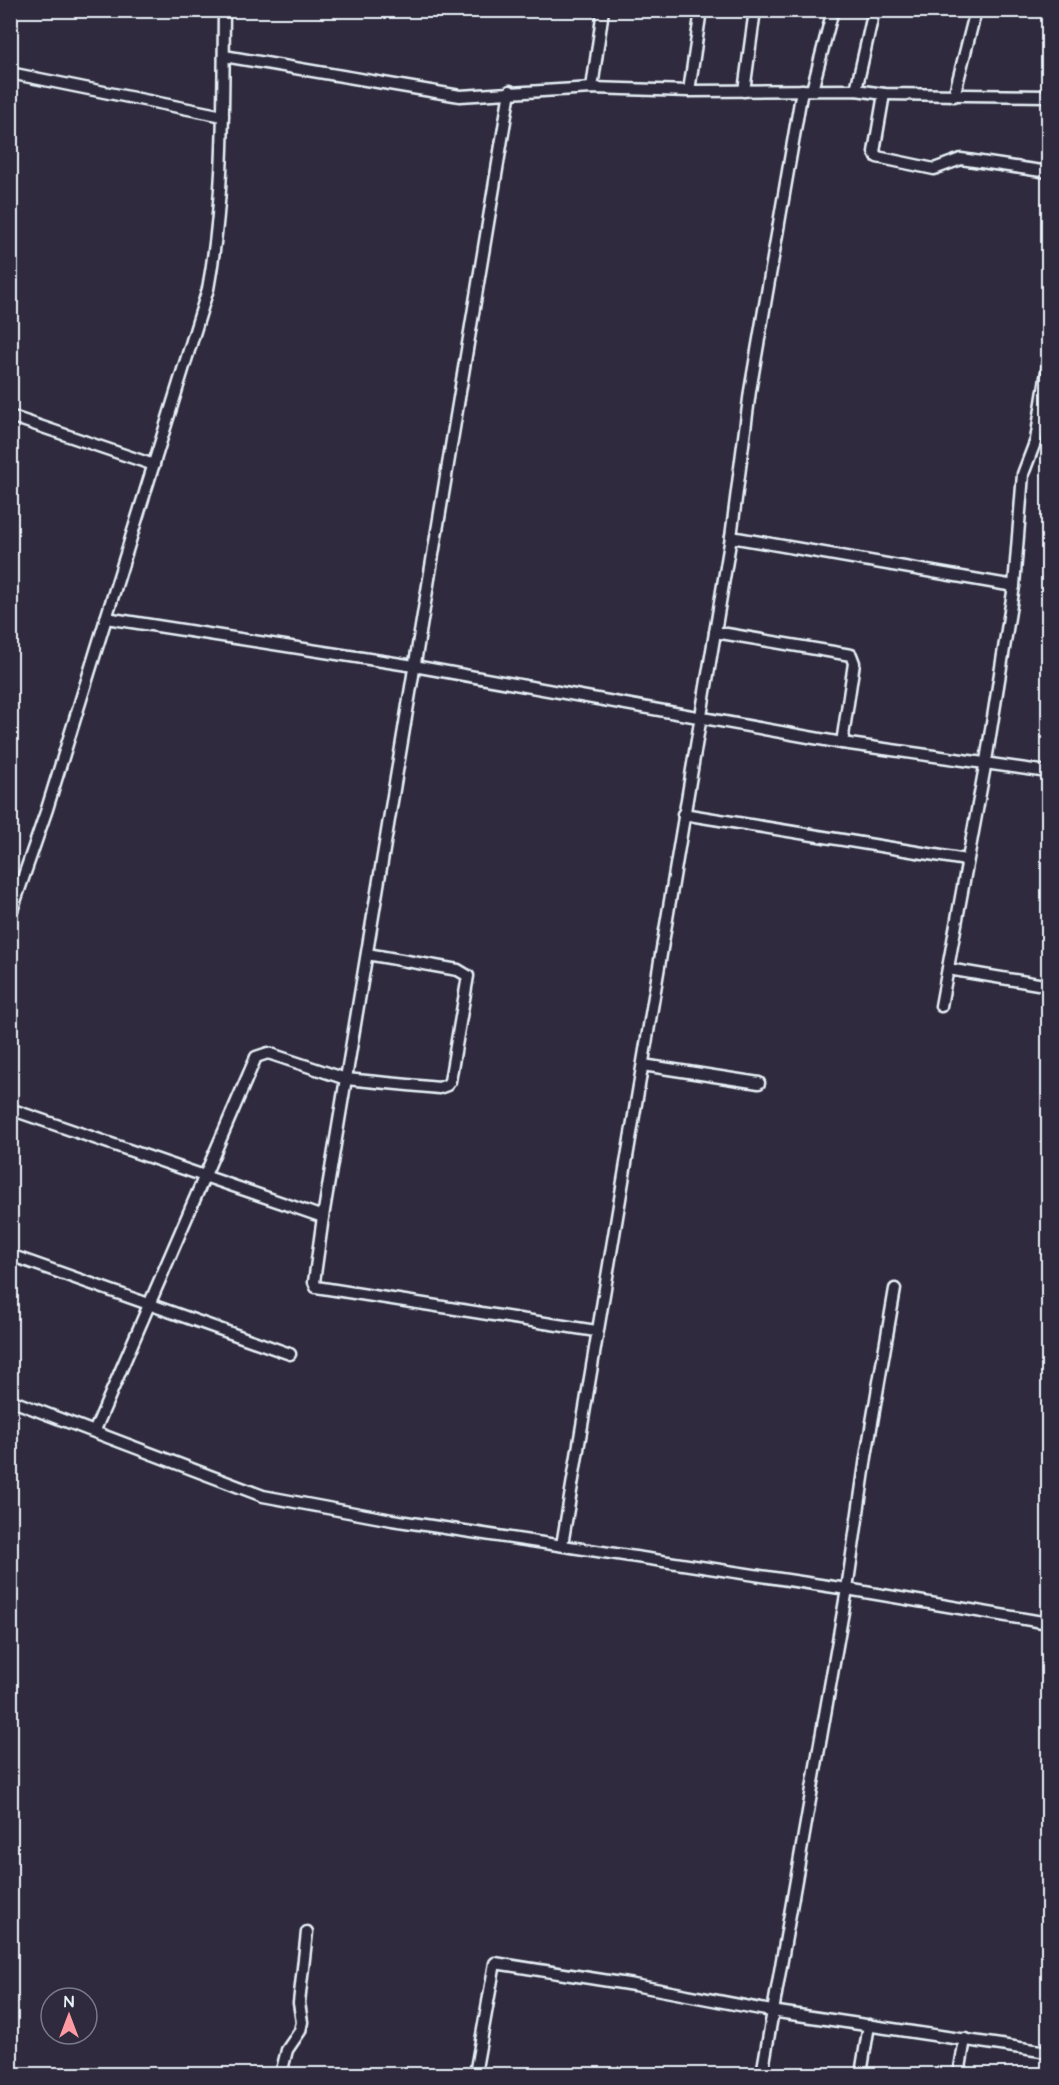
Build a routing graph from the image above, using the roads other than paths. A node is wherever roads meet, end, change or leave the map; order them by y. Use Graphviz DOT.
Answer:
graph roads {
  1 [pos="224,10"];
  2 [pos="603,10"];
  3 [pos="701,10"];
  4 [pos="755,10"];
  5 [pos="833,10"];
  6 [pos="874,10"];
  7 [pos="976,10"];
  8 [pos="224,56"];
  9 [pos="10,73"];
  10 [pos="592,87"];
  11 [pos="807,90"];
  12 [pos="856,90"];
  13 [pos="510,91"];
  14 [pos="689,91"];
  15 [pos="744,91"];
  16 [pos="884,94"];
  17 [pos="954,96"];
  18 [pos="1046,96"];
  19 [pos="224,116"];
  20 [pos="1048,172"];
  21 [pos="1048,365"];
  22 [pos="10,416"];
  23 [pos="154,465"];
  24 [pos="730,537"];
  25 [pos="1014,586"];
  26 [pos="106,618"];
  27 [pos="715,632"];
  28 [pos="414,666"];
  29 [pos="699,718"];
  30 [pos="842,743"];
  31 [pos="986,761"];
  32 [pos="1048,772"];
  33 [pos="683,814"];
  34 [pos="966,860"];
  35 [pos="10,916"];
  36 [pos="367,954"];
  37 [pos="948,969"];
  38 [pos="1044,985"];
  39 [pos="941,1006"];
  40 [pos="643,1065"];
  41 [pos="346,1079"];
  42 [pos="759,1083"];
  43 [pos="10,1108"];
  44 [pos="203,1177"];
  45 [pos="323,1217"];
  46 [pos="10,1255"];
  47 [pos="895,1289"];
  48 [pos="150,1305"];
  49 [pos="596,1331"];
  50 [pos="290,1354"];
  51 [pos="10,1401"];
  52 [pos="94,1430"];
  53 [pos="562,1545"];
  54 [pos="847,1589"];
  55 [pos="1048,1623"];
  56 [pos="307,1932"];
  57 [pos="771,2011"];
  58 [pos="869,2025"];
  59 [pos="965,2039"];
  60 [pos="1048,2052"];
  61 [pos="280,2074"];
  62 [pos="475,2074"];
  63 [pos="762,2074"];
  64 [pos="861,2074"];
  65 [pos="959,2074"];
  1 -- 8 [label="street"];
  2 -- 10 [label="street"];
  3 -- 14 [label="street"];
  4 -- 15 [label="street"];
  5 -- 11 [label="street"];
  6 -- 12 [label="street"];
  7 -- 17 [label="street"];
  8 -- 13 [label="street"];
  8 -- 19 [label="street"];
  9 -- 19 [label="street"];
  10 -- 13 [label="street"];
  10 -- 14 [label="street"];
  11 -- 12 [label="street"];
  11 -- 15 [label="street"];
  11 -- 24 [label="street"];
  12 -- 16 [label="street"];
  13 -- 28 [label="street"];
  14 -- 15 [label="street"];
  16 -- 17 [label="street"];
  16 -- 20 [label="street"];
  17 -- 18 [label="street"];
  19 -- 23 [label="street"];
  21 -- 25 [label="street"];
  22 -- 23 [label="street"];
  23 -- 26 [label="street"];
  24 -- 25 [label="street"];
  24 -- 27 [label="street"];
  25 -- 31 [label="street"];
  26 -- 28 [label="street"];
  26 -- 35 [label="street"];
  27 -- 29 [label="street"];
  27 -- 30 [label="street"];
  28 -- 29 [label="street"];
  28 -- 36 [label="street"];
  29 -- 30 [label="street"];
  29 -- 33 [label="street"];
  30 -- 31 [label="street"];
  31 -- 32 [label="street"];
  31 -- 34 [label="street"];
  33 -- 34 [label="street"];
  33 -- 40 [label="street"];
  34 -- 37 [label="street"];
  36 -- 41 [label="street"];
  36 -- 41 [label="street"];
  37 -- 38 [label="street"];
  37 -- 39 [label="street"];
  40 -- 42 [label="street"];
  40 -- 49 [label="street"];
  41 -- 44 [label="street"];
  41 -- 45 [label="street"];
  43 -- 44 [label="street"];
  44 -- 45 [label="street"];
  44 -- 48 [label="street"];
  45 -- 49 [label="street"];
  46 -- 48 [label="street"];
  47 -- 54 [label="street"];
  48 -- 50 [label="street"];
  48 -- 52 [label="street"];
  49 -- 53 [label="street"];
  51 -- 52 [label="street"];
  52 -- 53 [label="street"];
  53 -- 54 [label="street"];
  54 -- 55 [label="street"];
  54 -- 57 [label="street"];
  56 -- 61 [label="street"];
  57 -- 58 [label="street"];
  57 -- 62 [label="street"];
  57 -- 63 [label="street"];
  58 -- 59 [label="street"];
  58 -- 64 [label="street"];
  59 -- 60 [label="street"];
  59 -- 65 [label="street"];
}
